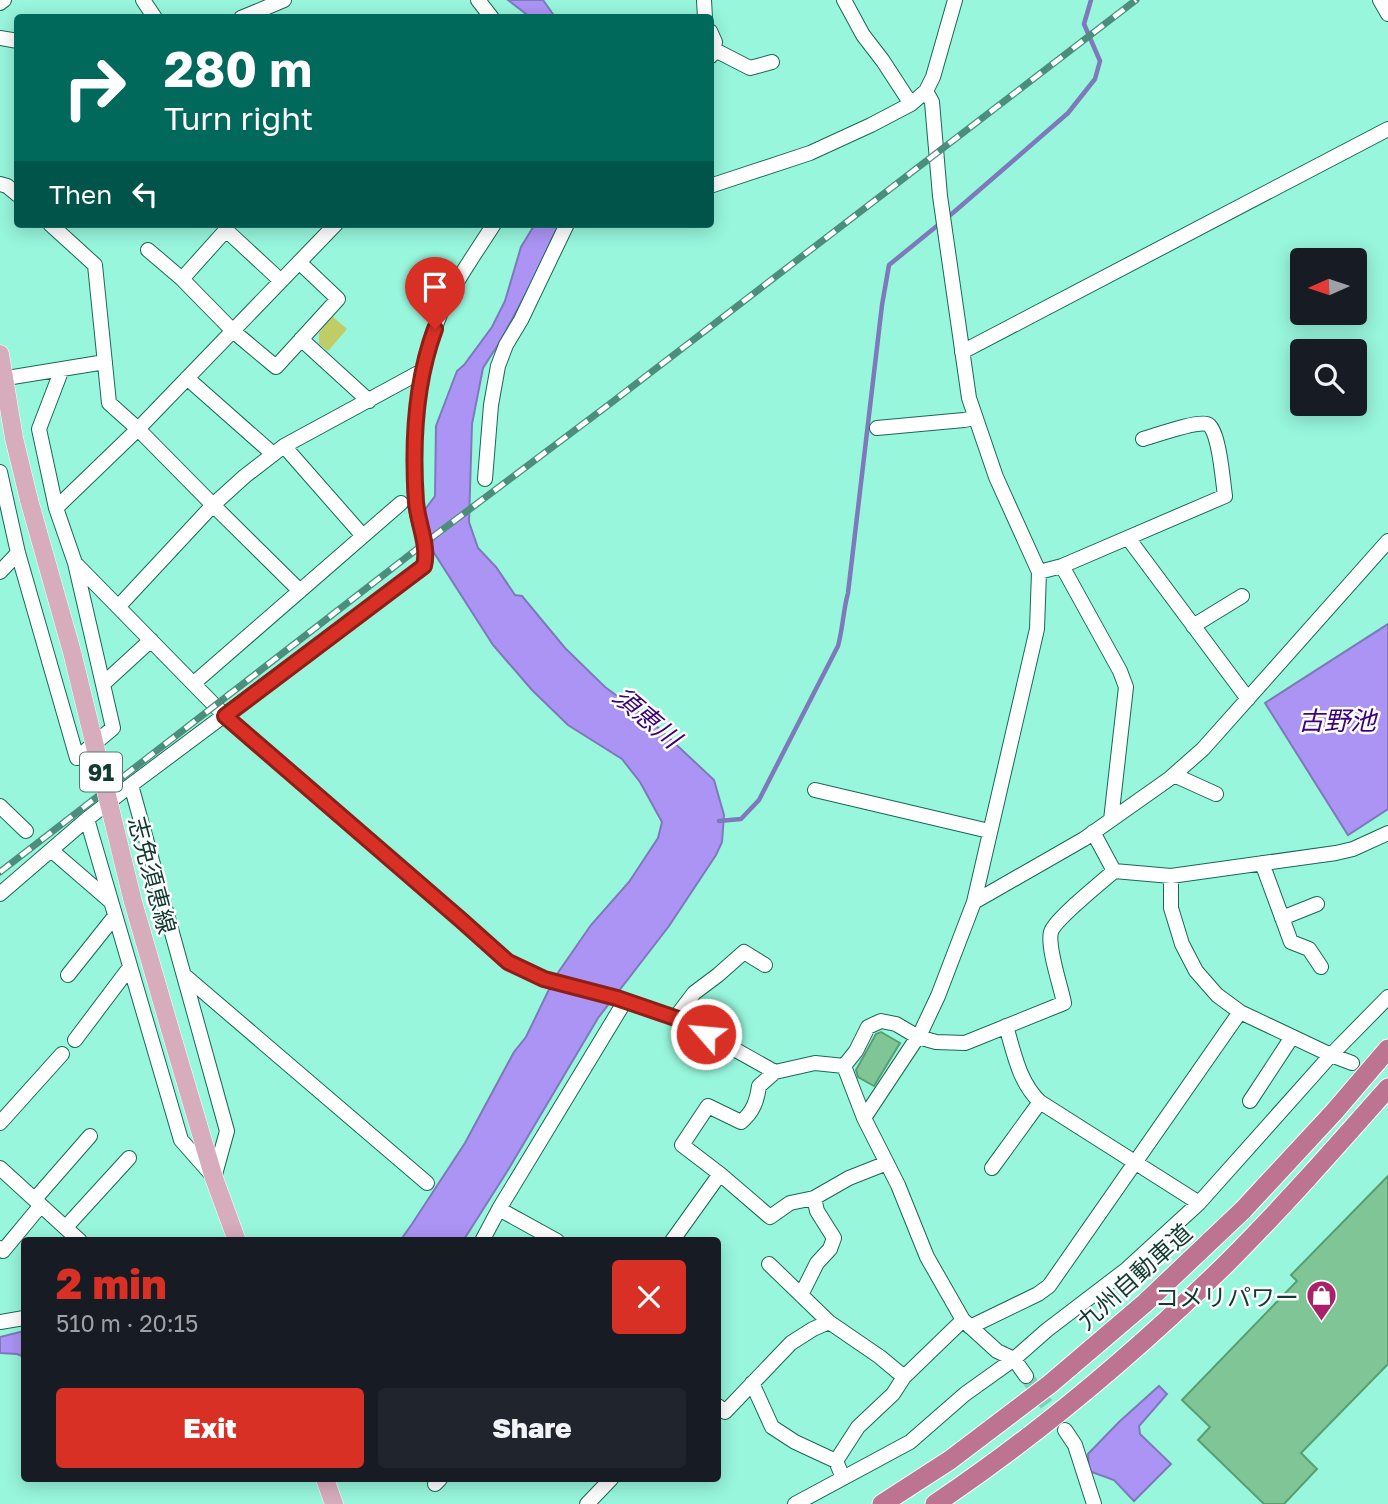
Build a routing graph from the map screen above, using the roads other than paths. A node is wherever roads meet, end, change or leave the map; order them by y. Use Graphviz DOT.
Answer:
graph roads {
  1 [pos="284,0"];
  2 [pos="478,0"];
  3 [pos="844,0"];
  4 [pos="955,0"];
  5 [pos="1380,0"];
  6 [pos="251,14"];
  7 [pos="489,14"];
  8 [pos="1388,15"];
  9 [pos="714,55"];
  10 [pos="772,62"];
  11 [pos="926,91"];
  12 [pos="911,104"];
  13 [pos="1388,129"];
  14 [pos="714,185"];
  15 [pos="54,228"];
  16 [pos="332,228"];
  17 [pos="491,228"];
  18 [pos="565,228"];
  19 [pos="148,250"];
  20 [pos="299,262"];
  21 [pos="182,279"];
  22 [pos="281,281"];
  23 [pos="233,331"];
  24 [pos="301,339"];
  25 [pos="962,352"];
  26 [pos="0,354"];
  27 [pos="106,362"];
  28 [pos="62,369"];
  29 [pos="422,371"];
  30 [pos="187,378"];
  31 [pos="1,379"];
  32 [pos="369,401"];
  33 [pos="975,418"];
  34 [pos="138,429"];
  35 [pos="877,429"];
  36 [pos="1143,439"];
  37 [pos="279,450"];
  38 [pos="0,472"];
  39 [pos="485,479"];
  40 [pos="401,503"];
  41 [pos="213,506"];
  42 [pos="56,508"];
  43 [pos="363,536"];
  44 [pos="1128,538"];
  45 [pos="1388,541"];
  46 [pos="18,553"];
  47 [pos="75,563"];
  48 [pos="1062,566"];
  49 [pos="0,572"];
  50 [pos="1039,572"];
  51 [pos="300,591"];
  52 [pos="1242,596"];
  53 [pos="118,607"];
  54 [pos="1193,626"];
  55 [pos="151,640"];
  56 [pos="194,683"];
  57 [pos="103,684"];
  58 [pos="1248,699"];
  59 [pos="225,716"];
  60 [pos="1174,775"];
  61 [pos="131,785"];
  62 [pos="815,790"];
  63 [pos="1216,794"];
  64 [pos="0,806"];
  65 [pos="87,819"];
  66 [pos="1111,820"];
  67 [pos="26,831"];
  68 [pos="989,831"];
  69 [pos="1093,832"];
  70 [pos="1388,833"];
  71 [pos="51,850"];
  72 [pos="1262,863"];
  73 [pos="1114,871"];
  74 [pos="1171,876"];
  75 [pos="0,894"];
  76 [pos="111,902"];
  77 [pos="974,902"];
  78 [pos="1317,904"];
  79 [pos="115,916"];
  80 [pos="1282,918"];
  81 [pos="765,965"];
  82 [pos="130,967"];
  83 [pos="1321,967"];
  84 [pos="68,975"];
  85 [pos="183,975"];
  86 [pos="1388,997"];
  87 [pos="621,1000"];
  88 [pos="1240,1012"];
  89 [pos="675,1018"];
  90 [pos="1006,1026"];
  91 [pos="918,1037"];
  92 [pos="1292,1037"];
  93 [pos="75,1040"];
  94 [pos="1388,1049"];
  95 [pos="62,1054"];
  96 [pos="1331,1055"];
  97 [pos="1352,1063"];
  98 [pos="844,1066"];
  99 [pos="775,1072"];
  100 [pos="1388,1088"];
  101 [pos="1250,1101"];
  102 [pos="1041,1102"];
  103 [pos="864,1118"];
  104 [pos="0,1123"];
  105 [pos="90,1136"];
  106 [pos="129,1158"];
  107 [pos="887,1163"];
  108 [pos="1135,1163"];
  109 [pos="0,1168"];
  110 [pos="992,1168"];
  111 [pos="720,1174"];
  112 [pos="214,1178"];
  113 [pos="427,1183"];
  114 [pos="814,1198"];
  115 [pos="1199,1203"];
  116 [pos="36,1204"];
  117 [pos="499,1209"];
  118 [pos="66,1227"];
  119 [pos="76,1237"];
  120 [pos="236,1237"];
  121 [pos="484,1237"];
  122 [pos="550,1237"];
  123 [pos="675,1237"];
  124 [pos="0,1248"];
  125 [pos="769,1264"];
  126 [pos="801,1295"];
  127 [pos="21,1318"];
  128 [pos="0,1322"];
  129 [pos="829,1322"];
  130 [pos="966,1323"];
  131 [pos="1014,1359"];
  132 [pos="1026,1376"];
  133 [pos="904,1377"];
  134 [pos="752,1383"];
  135 [pos="721,1409"];
  136 [pos="1065,1430"];
  137 [pos="836,1461"];
  138 [pos="843,1478"];
  139 [pos="326,1482"];
  140 [pos="608,1482"];
  141 [pos="804,1501"];
  142 [pos="334,1504"];
  143 [pos="587,1504"];
  144 [pos="882,1504"];
  145 [pos="935,1504"];
  146 [pos="1094,1504"];
  1 -- 6 [label="street"];
  2 -- 7 [label="street"];
  3 -- 12 [label="street"];
  4 -- 11 [label="street"];
  5 -- 8 [label="street"];
  9 -- 10 [label="street"];
  11 -- 12 [label="street"];
  11 -- 25 [label="street"];
  12 -- 14 [label="street"];
  13 -- 25 [label="street"];
  15 -- 27 [label="street"];
  16 -- 20 [label="street"];
  17 -- 29 [label="street"];
  18 -- 39 [label="street"];
  19 -- 21 [label="street"];
  20 -- 22 [label="street"];
  20 -- 24 [label="street"];
  21 -- 22 [label="street"];
  21 -- 23 [label="street"];
  22 -- 23 [label="street"];
  23 -- 24 [label="street"];
  23 -- 30 [label="street"];
  24 -- 32 [label="street"];
  25 -- 33 [label="street"];
  26 -- 31 [label="main road, 志免須恵線 / 91"];
  27 -- 28 [label="street"];
  27 -- 34 [label="street"];
  28 -- 31 [label="street"];
  28 -- 42 [label="street"];
  29 -- 32 [label="street"];
  29 -- 59 [label="street"];
  30 -- 34 [label="street"];
  30 -- 37 [label="street"];
  31 -- 112 [label="main road, 志免須恵線 / 91, bridge"];
  32 -- 37 [label="street"];
  33 -- 35 [label="street"];
  33 -- 50 [label="street"];
  34 -- 41 [label="street"];
  34 -- 42 [label="street"];
  36 -- 44 [label="street"];
  37 -- 41 [label="street"];
  37 -- 43 [label="street"];
  38 -- 46 [label="street"];
  40 -- 43 [label="street"];
  41 -- 51 [label="street"];
  41 -- 53 [label="street"];
  42 -- 47 [label="street"];
  43 -- 51 [label="street"];
  44 -- 48 [label="street"];
  44 -- 54 [label="street"];
  45 -- 58 [label="street"];
  46 -- 49 [label="street"];
  46 -- 57 [label="street"];
  47 -- 53 [label="street"];
  47 -- 57 [label="street"];
  48 -- 50 [label="street"];
  48 -- 66 [label="street"];
  50 -- 68 [label="street"];
  51 -- 56 [label="street"];
  52 -- 54 [label="street"];
  53 -- 55 [label="street"];
  54 -- 58 [label="street"];
  55 -- 56 [label="street"];
  55 -- 57 [label="street"];
  56 -- 59 [label="street"];
  58 -- 60 [label="street"];
  59 -- 61 [label="street"];
  59 -- 87 [label="street"];
  60 -- 63 [label="street"];
  60 -- 66 [label="street"];
  61 -- 65 [label="street"];
  61 -- 85 [label="street"];
  62 -- 68 [label="street"];
  64 -- 67 [label="street"];
  65 -- 71 [label="street"];
  65 -- 76 [label="street"];
  66 -- 69 [label="street"];
  68 -- 77 [label="street"];
  69 -- 73 [label="street"];
  69 -- 77 [label="street"];
  70 -- 72 [label="street"];
  71 -- 75 [label="street"];
  71 -- 76 [label="street"];
  72 -- 74 [label="street"];
  72 -- 80 [label="street"];
  73 -- 74 [label="street"];
  73 -- 90 [label="street"];
  74 -- 88 [label="street"];
  76 -- 79 [label="street"];
  77 -- 91 [label="street"];
  78 -- 80 [label="street"];
  79 -- 82 [label="street"];
  79 -- 84 [label="street"];
  80 -- 83 [label="street"];
  81 -- 89 [label="street"];
  82 -- 93 [label="street"];
  82 -- 112 [label="street"];
  85 -- 112 [label="street"];
  85 -- 113 [label="street"];
  86 -- 96 [label="street"];
  87 -- 89 [label="street"];
  87 -- 117 [label="street"];
  88 -- 92 [label="street"];
  88 -- 108 [label="street"];
  89 -- 99 [label="street"];
  90 -- 91 [label="street"];
  90 -- 102 [label="street"];
  91 -- 98 [label="street"];
  91 -- 103 [label="street"];
  92 -- 96 [label="street"];
  92 -- 101 [label="street"];
  94 -- 144 [label="highway, 九州自動車道"];
  95 -- 104 [label="street"];
  96 -- 97 [label="street"];
  96 -- 115 [label="street"];
  98 -- 99 [label="street"];
  98 -- 103 [label="street"];
  99 -- 111 [label="street"];
  100 -- 145 [label="highway"];
  102 -- 108 [label="street"];
  102 -- 110 [label="street"];
  103 -- 107 [label="street"];
  105 -- 116 [label="street"];
  106 -- 118 [label="street"];
  107 -- 114 [label="street"];
  107 -- 130 [label="street"];
  108 -- 115 [label="street"];
  108 -- 130 [label="street"];
  109 -- 116 [label="street"];
  111 -- 114 [label="street"];
  111 -- 123 [label="street"];
  112 -- 120 [label="main road, 志免須恵線 / 91"];
  114 -- 126 [label="street"];
  115 -- 131 [label="street"];
  116 -- 118 [label="street"];
  116 -- 124 [label="street"];
  117 -- 121 [label="street"];
  117 -- 122 [label="street"];
  118 -- 119 [label="street"];
  125 -- 126 [label="street"];
  126 -- 129 [label="street"];
  127 -- 128 [label="street"];
  129 -- 133 [label="street"];
  129 -- 134 [label="street"];
  130 -- 131 [label="street"];
  130 -- 133 [label="street"];
  131 -- 132 [label="street"];
  131 -- 138 [label="street"];
  133 -- 137 [label="street"];
  134 -- 135 [label="street"];
  134 -- 137 [label="street"];
  136 -- 146 [label="street"];
  137 -- 138 [label="street"];
  138 -- 141 [label="street"];
  139 -- 142 [label="main road"];
  140 -- 143 [label="street"];
}
